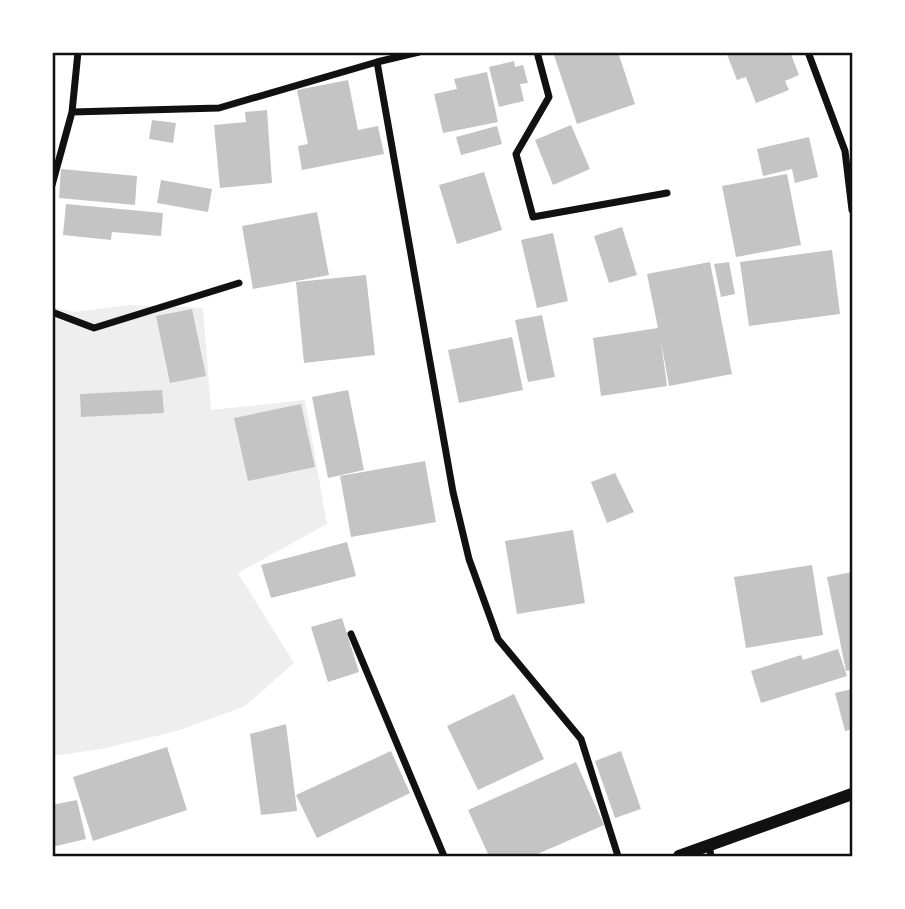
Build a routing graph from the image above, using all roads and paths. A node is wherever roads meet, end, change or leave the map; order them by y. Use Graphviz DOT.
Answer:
graph roads {
  1 [pos="78,52"];
  2 [pos="419,52"];
  3 [pos="537,52"];
  4 [pos="808,52"];
  5 [pos="377,62"];
  6 [pos="72,112"];
  7 [pos="52,185"];
  8 [pos="667,193"];
  9 [pos="852,210"];
  10 [pos="239,284"];
  11 [pos="52,312"];
  12 [pos="351,634"];
  13 [pos="852,794"];
  14 [pos="710,851"];
  15 [pos="444,856"];
  16 [pos="618,856"];
  17 [pos="679,856"];
  1 -- 6 [label="street"];
  2 -- 5 [label="street"];
  3 -- 8 [label="street"];
  4 -- 9 [label="street"];
  5 -- 6 [label="street"];
  5 -- 16 [label="street"];
  6 -- 7 [label="street"];
  10 -- 11 [label="street"];
  12 -- 15 [label="street"];
  13 -- 14 [label="street"];
  14 -- 17 [label="street"];
}
